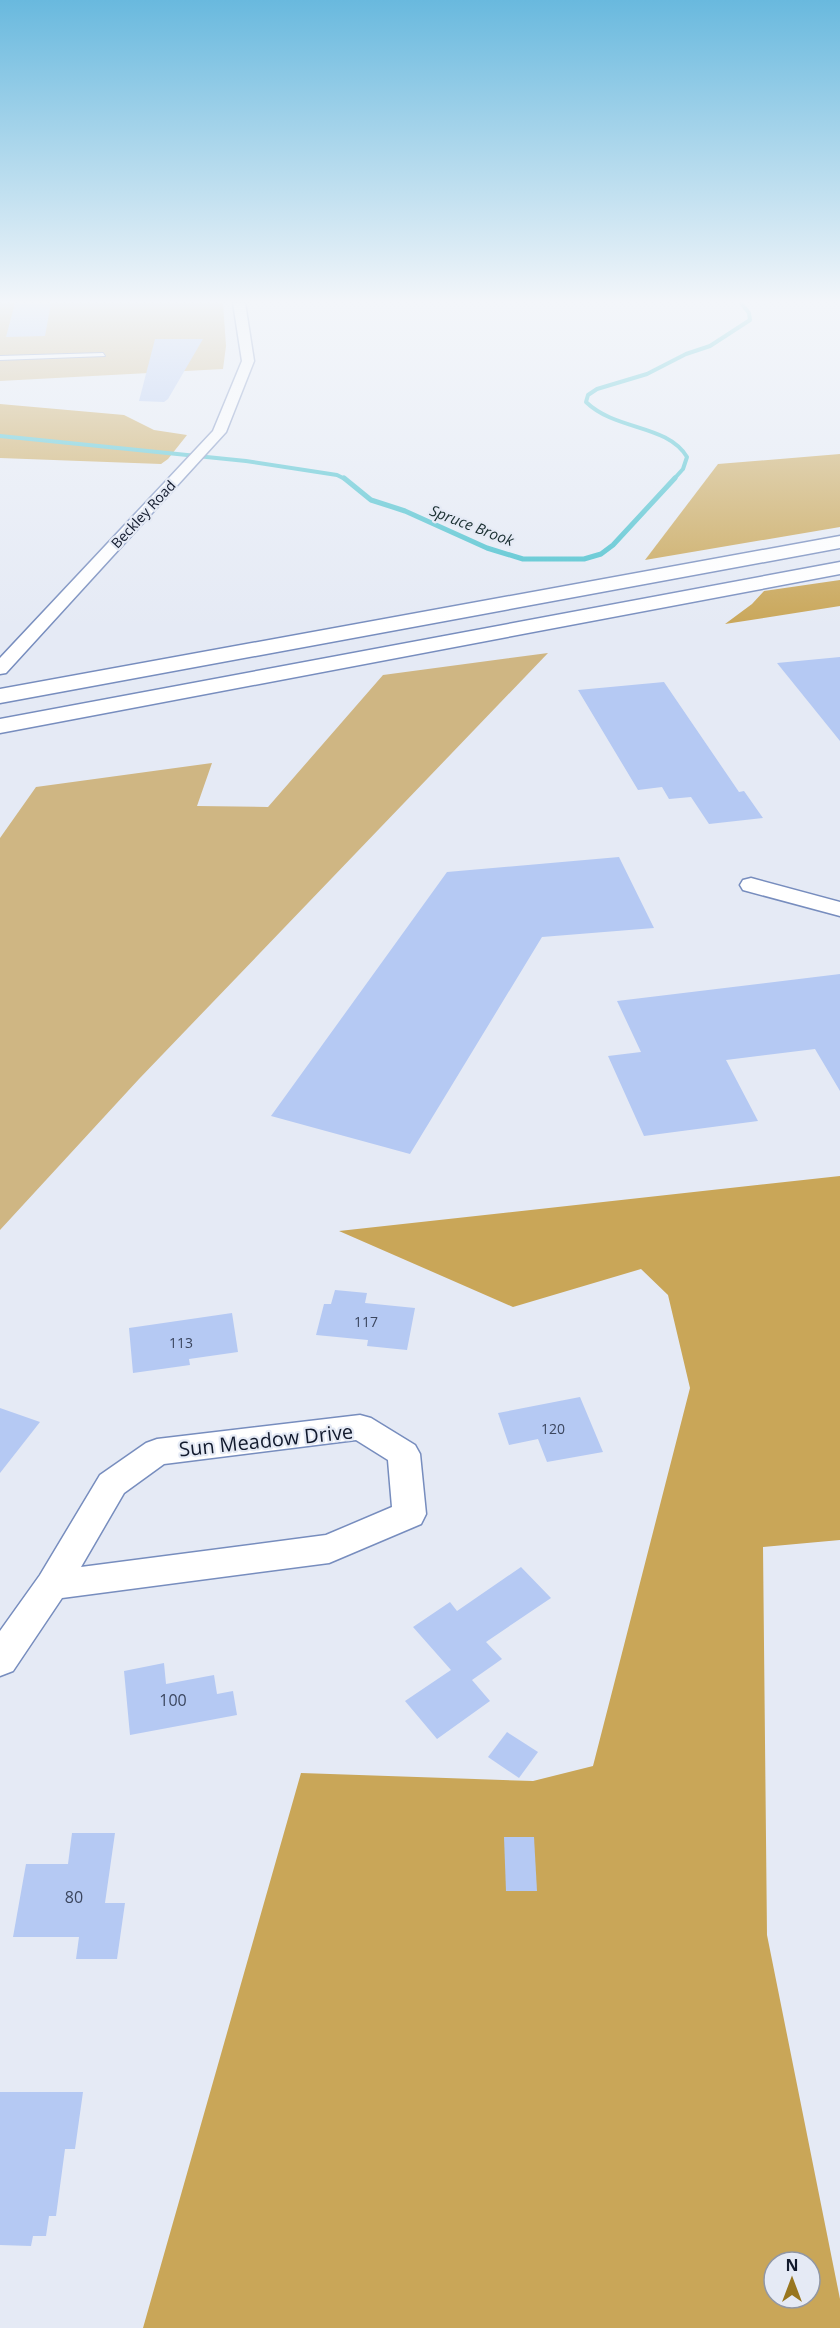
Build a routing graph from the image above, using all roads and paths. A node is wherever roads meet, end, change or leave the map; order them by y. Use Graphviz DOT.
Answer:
graph roads {
  1 [pos="227,412"];
  2 [pos="840,542"];
  3 [pos="840,568"];
  4 [pos="0,669"];
  5 [pos="0,696"];
  6 [pos="0,726"];
  7 [pos="751,885"];
  8 [pos="840,909"];
  9 [pos="52,1585"];
  10 [pos="0,1660"];
  1 -- 4 [label="street, Beckley Road"];
  2 -- 5 [label="highway"];
  3 -- 6 [label="highway"];
  7 -- 8 [label="street"];
  9 -- 9 [label="street, Sun Meadow Drive"];
  9 -- 10 [label="street, Sun Meadow Drive"];
}
